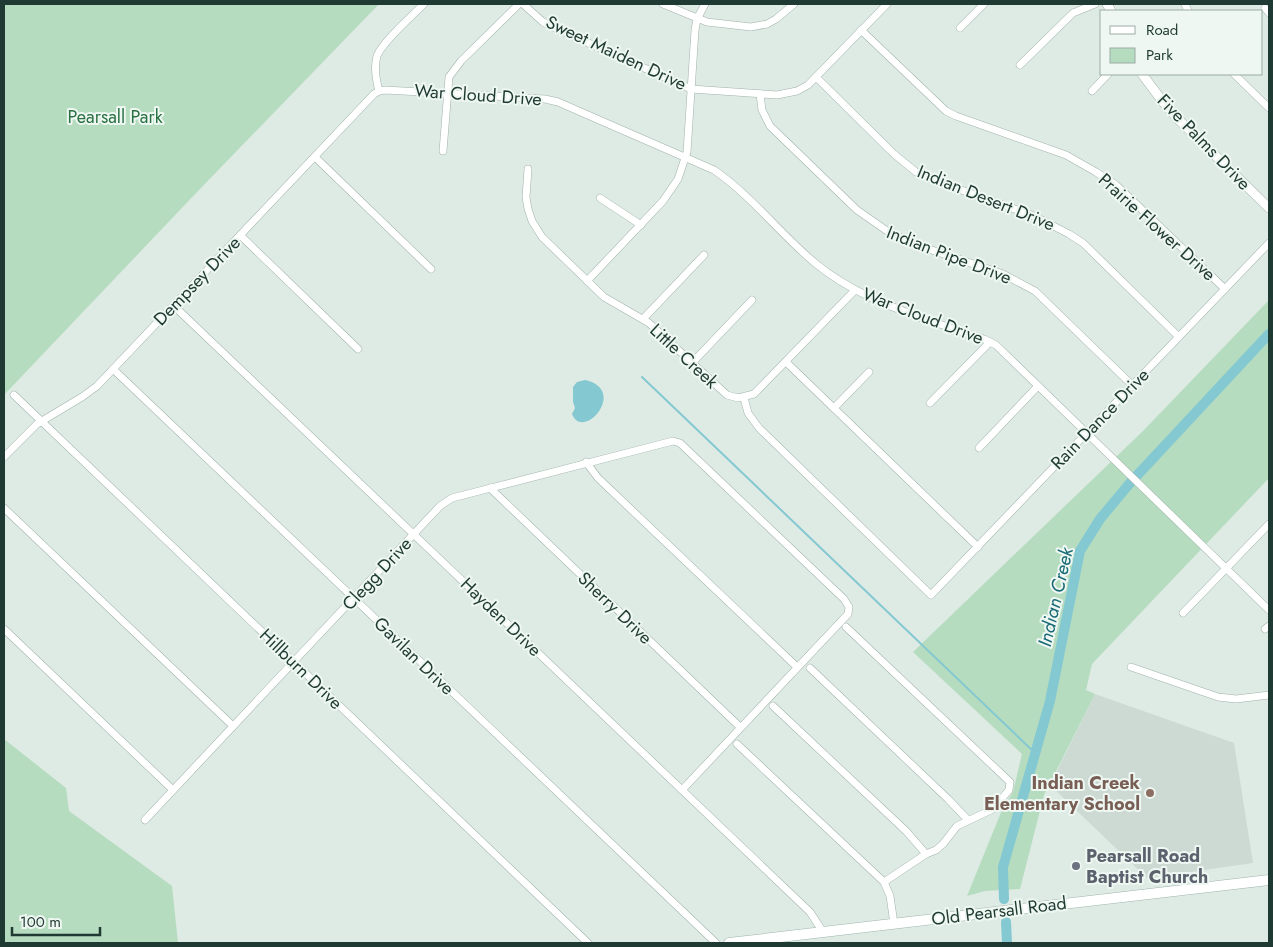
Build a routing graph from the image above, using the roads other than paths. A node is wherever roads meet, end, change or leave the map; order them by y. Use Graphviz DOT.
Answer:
graph roads {
  1 [pos="424,4"];
  2 [pos="519,4"];
  3 [pos="523,4"];
  4 [pos="662,4"];
  5 [pos="705,4"];
  6 [pos="794,4"];
  7 [pos="887,4"];
  8 [pos="984,4"];
  9 [pos="1095,4"];
  10 [pos="697,19"];
  11 [pos="960,28"];
  12 [pos="861,30"];
  13 [pos="1020,65"];
  14 [pos="1107,75"];
  15 [pos="1143,75"];
  16 [pos="1235,75"];
  17 [pos="816,78"];
  18 [pos="691,89"];
  19 [pos="379,91"];
  20 [pos="1092,91"];
  21 [pos="447,93"];
  22 [pos="760,94"];
  23 [pos="1269,108"];
  24 [pos="443,151"];
  25 [pos="315,157"];
  26 [pos="686,158"];
  27 [pos="528,169"];
  28 [pos="600,198"];
  29 [pos="1269,208"];
  30 [pos="641,225"];
  31 [pos="240,236"];
  32 [pos="1269,243"];
  33 [pos="704,255"];
  34 [pos="431,269"];
  35 [pos="587,281"];
  36 [pos="1225,289"];
  37 [pos="854,290"];
  38 [pos="752,300"];
  39 [pos="174,306"];
  40 [pos="643,319"];
  41 [pos="1179,337"];
  42 [pos="990,342"];
  43 [pos="358,349"];
  44 [pos="786,362"];
  45 [pos="692,363"];
  46 [pos="113,369"];
  47 [pos="869,372"];
  48 [pos="1132,385"];
  49 [pos="1038,386"];
  50 [pos="14,395"];
  51 [pos="744,398"];
  52 [pos="930,403"];
  53 [pos="834,408"];
  54 [pos="41,421"];
  55 [pos="1086,433"];
  56 [pos="979,448"];
  57 [pos="4,457"];
  58 [pos="586,462"];
  59 [pos="490,488"];
  60 [pos="4,508"];
  61 [pos="1269,524"];
  62 [pos="414,534"];
  63 [pos="978,547"];
  64 [pos="1227,568"];
  65 [pos="354,598"];
  66 [pos="1269,610"];
  67 [pos="1183,614"];
  68 [pos="846,627"];
  69 [pos="4,629"];
  70 [pos="294,662"];
  71 [pos="797,667"];
  72 [pos="1132,667"];
  73 [pos="810,668"];
  74 [pos="1269,695"];
  75 [pos="773,706"];
  76 [pos="233,726"];
  77 [pos="740,727"];
  78 [pos="736,744"];
  79 [pos="173,790"];
  80 [pos="682,790"];
  81 [pos="145,820"];
  82 [pos="968,820"];
  83 [pos="926,854"];
  84 [pos="1269,880"];
  85 [pos="884,882"];
  86 [pos="894,924"];
  87 [pos="823,932"];
  88 [pos="588,943"];
  89 [pos="716,943"];
  90 [pos="729,943"];
  1 -- 19 [label="street"];
  2 -- 21 [label="street"];
  3 -- 18 [label="street, Sweet Maiden Drive"];
  4 -- 10 [label="street"];
  5 -- 10 [label="street"];
  6 -- 10 [label="street"];
  7 -- 12 [label="street, Sweet Maiden Drive"];
  8 -- 11 [label="street"];
  9 -- 13 [label="street"];
  10 -- 18 [label="street"];
  12 -- 17 [label="street, Sweet Maiden Drive"];
  12 -- 36 [label="street, Prairie Flower Drive"];
  14 -- 20 [label="street"];
  15 -- 29 [label="street, Five Palms Drive"];
  16 -- 23 [label="street"];
  17 -- 22 [label="street, Sweet Maiden Drive"];
  17 -- 41 [label="street, Indian Desert Drive"];
  18 -- 22 [label="street, Sweet Maiden Drive"];
  18 -- 26 [label="street"];
  19 -- 21 [label="street, War Cloud Drive"];
  19 -- 25 [label="street, Dempsey Drive"];
  21 -- 24 [label="street"];
  21 -- 26 [label="street, War Cloud Drive"];
  22 -- 48 [label="street, Indian Pipe Drive"];
  25 -- 31 [label="street, Dempsey Drive"];
  25 -- 34 [label="street"];
  26 -- 30 [label="street"];
  26 -- 37 [label="street, War Cloud Drive"];
  27 -- 35 [label="street, Little Creek"];
  28 -- 30 [label="street"];
  30 -- 35 [label="street"];
  31 -- 39 [label="street, Dempsey Drive"];
  31 -- 43 [label="street"];
  32 -- 36 [label="street, Rain Dance Drive"];
  33 -- 40 [label="street"];
  35 -- 40 [label="street, Little Creek"];
  36 -- 41 [label="street, Rain Dance Drive"];
  37 -- 42 [label="street, War Cloud Drive"];
  37 -- 44 [label="street"];
  38 -- 45 [label="street"];
  39 -- 46 [label="street, Dempsey Drive"];
  39 -- 62 [label="street, Hayden Drive"];
  40 -- 45 [label="street, Little Creek"];
  41 -- 48 [label="street, Rain Dance Drive"];
  42 -- 49 [label="street, War Cloud Drive"];
  42 -- 52 [label="street"];
  44 -- 51 [label="street"];
  44 -- 53 [label="street"];
  45 -- 51 [label="street, Little Creek"];
  46 -- 54 [label="street, Dempsey Drive"];
  46 -- 65 [label="street, Gavilan Drive"];
  47 -- 53 [label="street"];
  48 -- 55 [label="street, Rain Dance Drive"];
  49 -- 55 [label="street, War Cloud Drive"];
  49 -- 56 [label="street"];
  50 -- 54 [label="street, Hillburn Drive"];
  51 -- 63 [label="street, Rain Dance Drive"];
  53 -- 63 [label="street"];
  54 -- 57 [label="street, Dempsey Drive"];
  54 -- 70 [label="street, Hillburn Drive"];
  55 -- 63 [label="street, Rain Dance Drive"];
  55 -- 64 [label="street, War Cloud Drive"];
  58 -- 59 [label="street, Clegg Drive"];
  58 -- 71 [label="street"];
  58 -- 71 [label="street, Clegg Drive"];
  59 -- 62 [label="street, Clegg Drive"];
  59 -- 77 [label="street, Sherry Drive"];
  60 -- 76 [label="street"];
  61 -- 64 [label="street"];
  62 -- 65 [label="street, Clegg Drive"];
  62 -- 80 [label="street, Hayden Drive"];
  64 -- 66 [label="street, War Cloud Drive"];
  64 -- 67 [label="street"];
  65 -- 70 [label="street, Clegg Drive"];
  65 -- 89 [label="street, Gavilan Drive"];
  68 -- 82 [label="street"];
  69 -- 79 [label="street"];
  70 -- 76 [label="street, Clegg Drive"];
  70 -- 88 [label="street, Hillburn Drive"];
  71 -- 77 [label="street"];
  72 -- 74 [label="street"];
  73 -- 82 [label="street"];
  75 -- 83 [label="street"];
  76 -- 79 [label="street, Clegg Drive"];
  77 -- 80 [label="street"];
  78 -- 85 [label="street"];
  79 -- 81 [label="street, Clegg Drive"];
  80 -- 87 [label="street, Hayden Drive"];
  82 -- 83 [label="street"];
  83 -- 85 [label="street"];
  84 -- 86 [label="main road, Old Pearsall Road"];
  85 -- 86 [label="street"];
  86 -- 87 [label="main road, Old Pearsall Road"];
  87 -- 90 [label="main road, Old Pearsall Road"];
}
